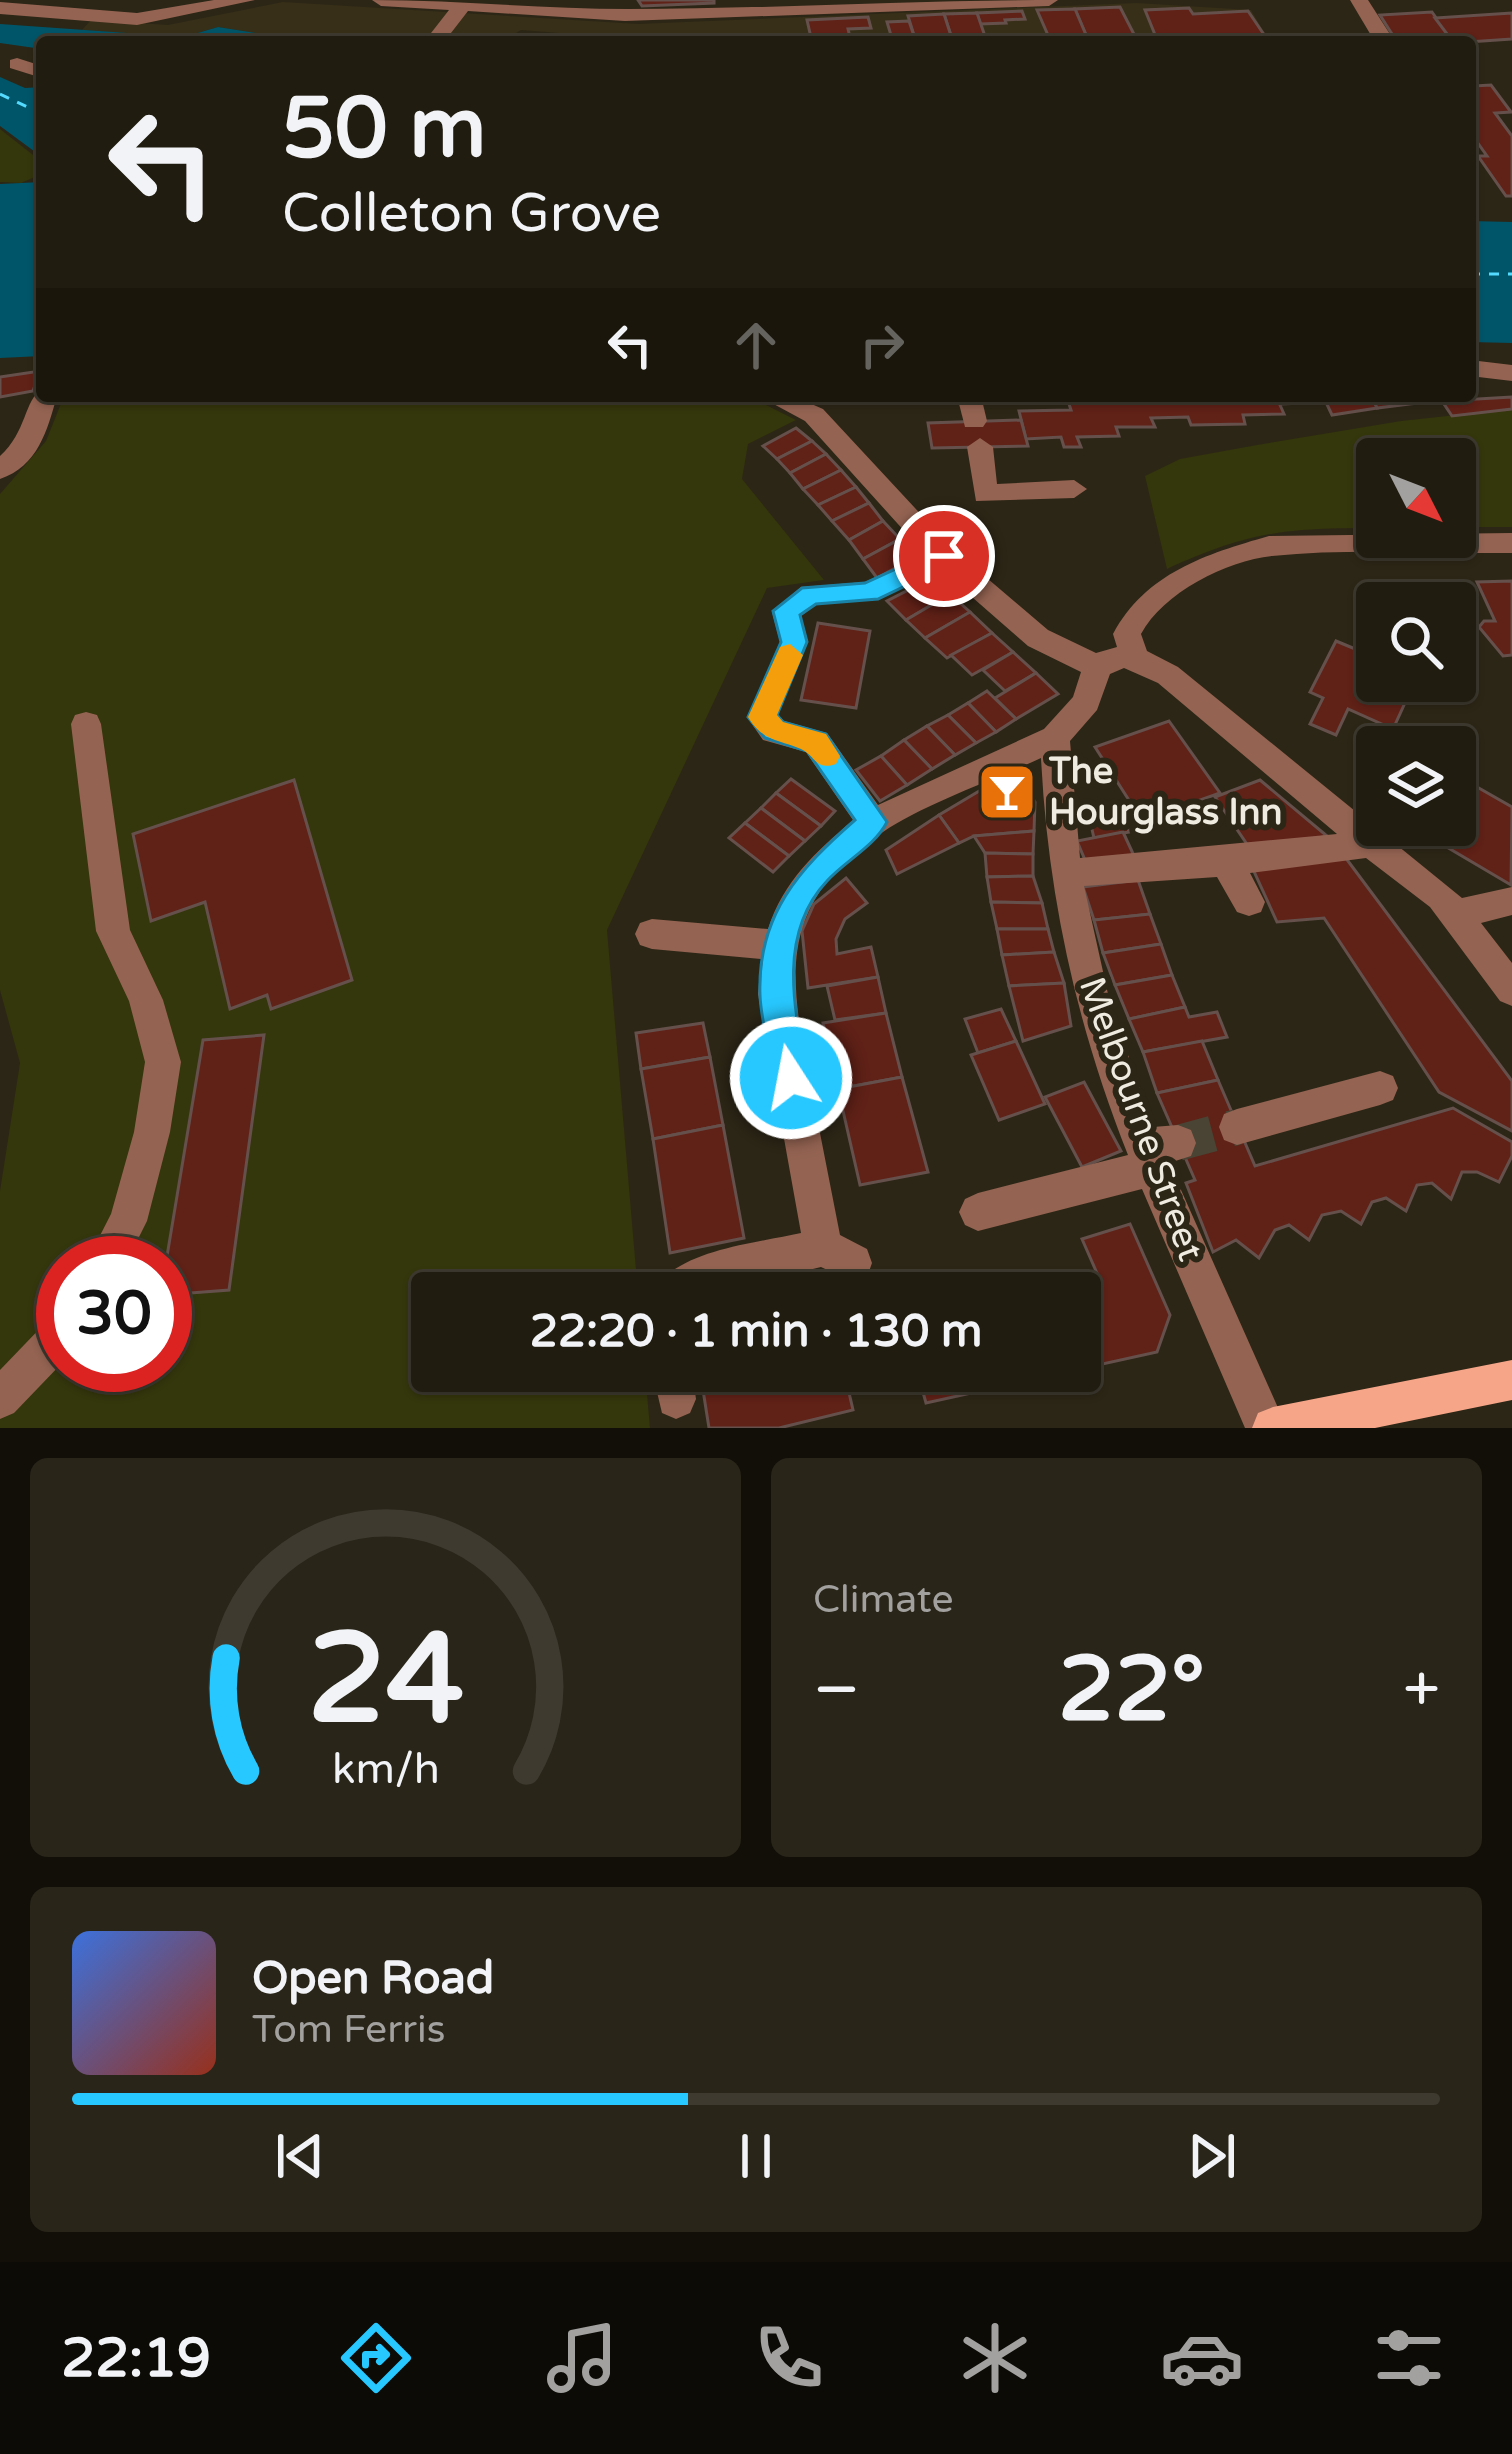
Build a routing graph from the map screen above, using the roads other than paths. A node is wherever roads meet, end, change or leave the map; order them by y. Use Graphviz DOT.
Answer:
graph roads {
  1 [pos="246,0"];
  2 [pos="381,0"];
  3 [pos="1048,0"];
  4 [pos="1359,0"];
  5 [pos="837,2"];
  6 [pos="222,3"];
  7 [pos="455,4"];
  8 [pos="622,7"];
  9 [pos="0,8"];
  10 [pos="437,36"];
  11 [pos="1381,36"];
  12 [pos="16,64"];
  13 [pos="36,70"];
  14 [pos="1476,369"];
  15 [pos="1512,373"];
  16 [pos="43,402"];
  17 [pos="785,402"];
  18 [pos="830,402"];
  19 [pos="814,415"];
  20 [pos="974,422"];
  21 [pos="0,470"];
  22 [pos="1074,489"];
  23 [pos="1512,543"];
  24 [pos="944,556"];
  25 [pos="1134,655"];
  26 [pos="1097,667"];
  27 [pos="86,724"];
  28 [pos="1054,738"];
  29 [pos="872,822"];
  30 [pos="1356,832"];
  31 [pos="1356,846"];
  32 [pos="1374,846"];
  33 [pos="1226,862"];
  34 [pos="1065,873"];
  35 [pos="1512,901"];
  36 [pos="1249,902"];
  37 [pos="1457,914"];
  38 [pos="652,934"];
  39 [pos="779,945"];
  40 [pos="1512,990"];
  41 [pos="1380,1088"];
  42 [pos="1237,1126"];
  43 [pos="1159,1154"];
  44 [pos="978,1212"];
  45 [pos="120,1236"];
  46 [pos="735,1272"];
  47 [pos="36,1361"];
  48 [pos="1512,1379"];
  49 [pos="0,1399"];
  50 [pos="1270,1428"];
  1 -- 6 [label="street"];
  2 -- 7 [label="street"];
  3 -- 5 [label="street"];
  4 -- 11 [label="street"];
  5 -- 8 [label="street"];
  6 -- 9 [label="street"];
  7 -- 8 [label="street"];
  7 -- 10 [label="street"];
  12 -- 13 [label="street"];
  14 -- 15 [label="street"];
  16 -- 21 [label="street"];
  17 -- 19 [label="street"];
  18 -- 19 [label="street"];
  19 -- 24 [label="street"];
  20 -- 22 [label="street"];
  23 -- 25 [label="street"];
  24 -- 26 [label="street"];
  24 -- 29 [label="street"];
  25 -- 26 [label="street"];
  25 -- 30 [label="street"];
  26 -- 28 [label="street"];
  27 -- 45 [label="street"];
  28 -- 29 [label="street"];
  28 -- 34 [label="street, Melbourne Street"];
  29 -- 39 [label="street"];
  31 -- 33 [label="street"];
  32 -- 37 [label="street"];
  33 -- 34 [label="street"];
  33 -- 36 [label="street"];
  34 -- 43 [label="street, Melbourne Street"];
  35 -- 37 [label="street"];
  37 -- 40 [label="street"];
  38 -- 39 [label="street"];
  39 -- 46 [label="street"];
  41 -- 42 [label="street"];
  43 -- 44 [label="street"];
  43 -- 50 [label="street, Melbourne Street"];
  47 -- 49 [label="street"];
  48 -- 50 [label="main road"];
}
